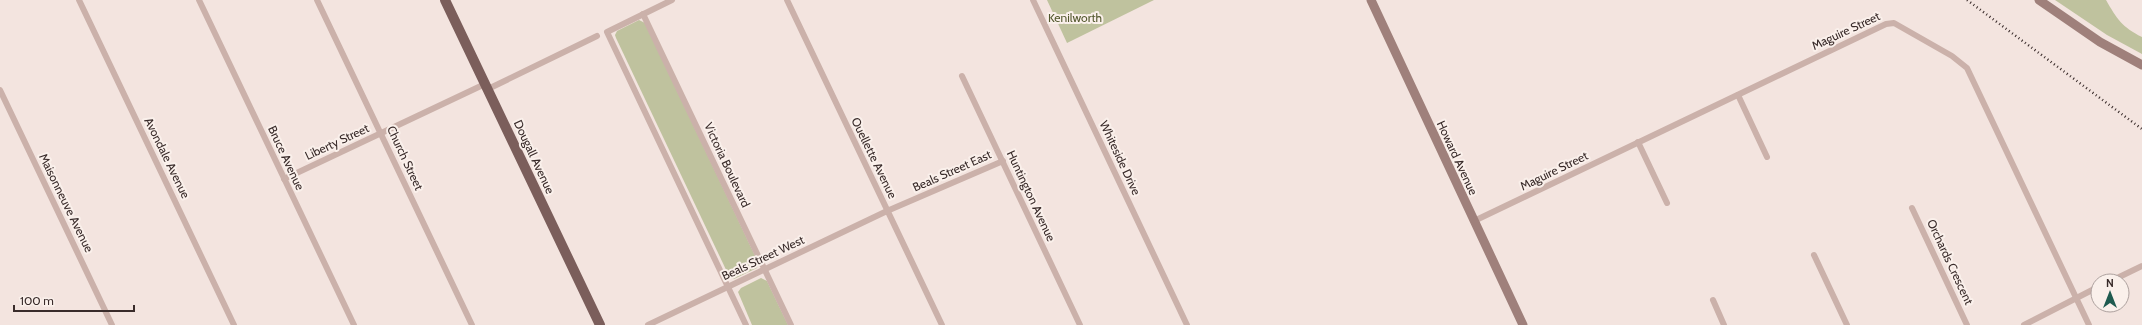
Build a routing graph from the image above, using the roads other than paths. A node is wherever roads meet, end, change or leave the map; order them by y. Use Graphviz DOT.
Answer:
graph roads {
  1 [pos="79,0"];
  2 [pos="199,0"];
  3 [pos="317,0"];
  4 [pos="445,0"];
  5 [pos="672,0"];
  6 [pos="786,0"];
  7 [pos="1033,0"];
  8 [pos="1371,0"];
  9 [pos="2039,0"];
  10 [pos="643,14"];
  11 [pos="597,36"];
  12 [pos="2142,65"];
  13 [pos="962,76"];
  14 [pos="486,86"];
  15 [pos="0,90"];
  16 [pos="1738,95"];
  17 [pos="381,133"];
  18 [pos="1638,142"];
  19 [pos="1767,157"];
  20 [pos="1003,161"];
  21 [pos="284,179"];
  22 [pos="1667,203"];
  23 [pos="1912,208"];
  24 [pos="887,211"];
  25 [pos="1474,221"];
  26 [pos="1814,255"];
  27 [pos="2142,266"];
  28 [pos="765,270"];
  29 [pos="2128,273"];
  30 [pos="728,287"];
  31 [pos="2090,291"];
  32 [pos="2076,298"];
  33 [pos="1713,300"];
  34 [pos="112,325"];
  35 [pos="234,325"];
  36 [pos="354,325"];
  37 [pos="472,325"];
  38 [pos="600,325"];
  39 [pos="648,325"];
  40 [pos="746,325"];
  41 [pos="791,325"];
  42 [pos="942,325"];
  43 [pos="1080,325"];
  44 [pos="1187,325"];
  45 [pos="1523,325"];
  46 [pos="1724,325"];
  47 [pos="1847,325"];
  48 [pos="1967,325"];
  49 [pos="2024,325"];
  50 [pos="2089,325"];
  1 -- 35 [label="street, Avondale Avenue"];
  2 -- 21 [label="street, Bruce Avenue"];
  3 -- 17 [label="street, Church Street"];
  4 -- 14 [label="main road, Dougall Avenue"];
  5 -- 10 [label="street"];
  6 -- 24 [label="street, Ouellette Avenue"];
  7 -- 44 [label="street, Whiteside Drive"];
  8 -- 25 [label="street, Howard Avenue"];
  9 -- 12 [label="street"];
  10 -- 28 [label="street, Victoria Boulevard"];
  10 -- 30 [label="street"];
  11 -- 14 [label="street, Liberty Street"];
  13 -- 20 [label="street, Huntington Avenue"];
  14 -- 17 [label="street, Liberty Street"];
  14 -- 38 [label="main road, Dougall Avenue"];
  15 -- 34 [label="street, Maisonneuve Avenue"];
  16 -- 18 [label="street, Maguire Street"];
  16 -- 19 [label="street"];
  16 -- 32 [label="street, Maguire Street"];
  17 -- 21 [label="street, Liberty Street"];
  17 -- 37 [label="street, Church Street"];
  18 -- 22 [label="street"];
  18 -- 25 [label="street, Maguire Street"];
  20 -- 24 [label="street, Beals Street East"];
  20 -- 43 [label="street, Huntington Avenue"];
  21 -- 36 [label="street, Bruce Avenue"];
  23 -- 48 [label="street, Orchards Crescent"];
  24 -- 28 [label="street, Beals Street West"];
  24 -- 42 [label="street, Ouellette Avenue"];
  25 -- 45 [label="street, Howard Avenue"];
  26 -- 47 [label="street"];
  27 -- 29 [label="street"];
  28 -- 30 [label="street, Beals Street West"];
  28 -- 41 [label="street, Victoria Boulevard"];
  30 -- 39 [label="street, Beals Street West"];
  30 -- 40 [label="street"];
  31 -- 32 [label="street"];
  32 -- 49 [label="street"];
  32 -- 50 [label="street, Maguire Street"];
  33 -- 46 [label="street"];
}
